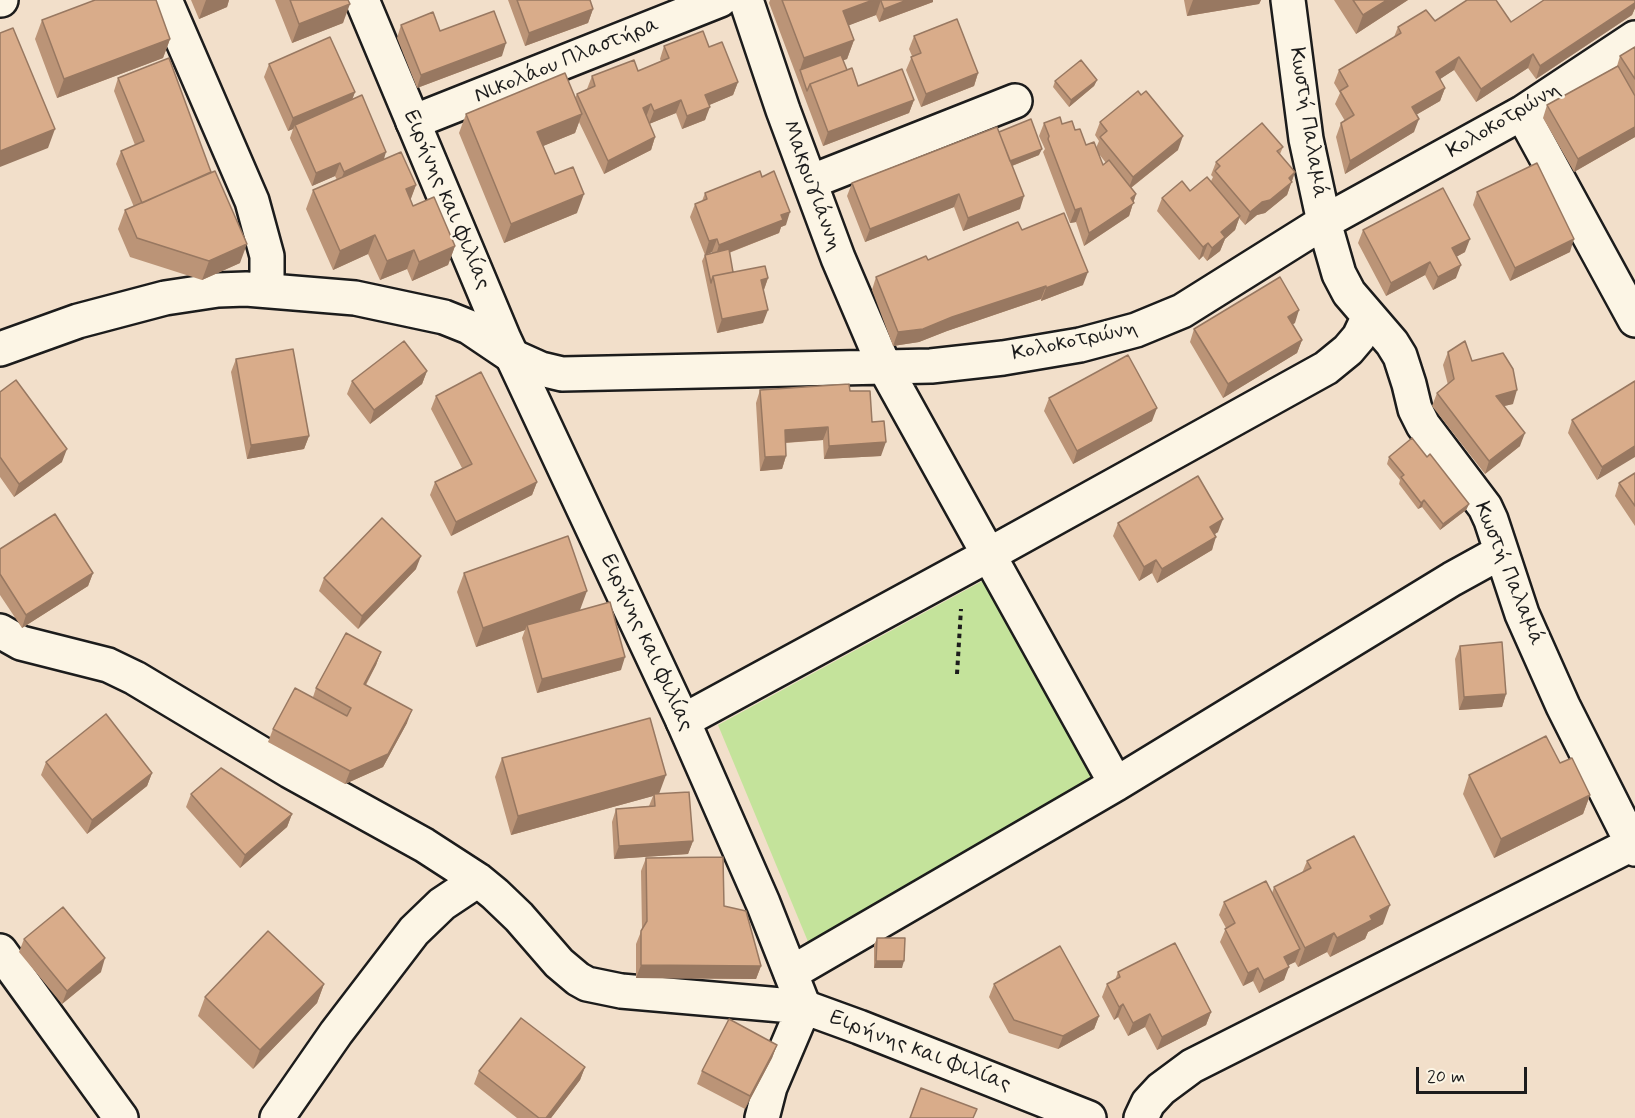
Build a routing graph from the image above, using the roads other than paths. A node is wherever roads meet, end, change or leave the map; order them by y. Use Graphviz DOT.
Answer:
graph roads {
  1 [pos="165,0"];
  2 [pos="362,0"];
  3 [pos="720,0"];
  4 [pos="746,0"];
  5 [pos="1288,0"];
  6 [pos="1635,38"];
  7 [pos="1015,101"];
  8 [pos="1522,113"];
  9 [pos="413,122"];
  10 [pos="810,182"];
  11 [pos="1324,222"];
  12 [pos="267,290"];
  13 [pos="1368,318"];
  14 [pos="1635,320"];
  15 [pos="0,349"];
  16 [pos="512,356"];
  17 [pos="885,368"];
  18 [pos="1501,552"];
  19 [pos="981,559"];
  20 [pos="0,631"];
  21 [pos="683,721"];
  22 [pos="1116,784"];
  23 [pos="1634,847"];
  24 [pos="478,880"];
  25 [pos="0,951"];
  26 [pos="791,973"];
  27 [pos="804,1007"];
  28 [pos="121,1118"];
  29 [pos="277,1118"];
  30 [pos="762,1118"];
  31 [pos="1089,1118"];
  32 [pos="1141,1118"];
  1 -- 12 [label="street"];
  2 -- 9 [label="street, Ειρήνης και Φιλίας"];
  3 -- 9 [label="street, Νικολάου Πλαστήρα"];
  4 -- 10 [label="street, Μακρυγιάννη"];
  5 -- 11 [label="street, Κωστή Παλαμά"];
  6 -- 8 [label="street, Κολοκοτρώνη"];
  7 -- 10 [label="street"];
  8 -- 11 [label="street, Κολοκοτρώνη"];
  8 -- 14 [label="street"];
  9 -- 16 [label="street, Ειρήνης και Φιλίας"];
  10 -- 17 [label="street, Μακρυγιάννη"];
  11 -- 13 [label="street, Κωστή Παλαμά"];
  11 -- 17 [label="street, Κολοκοτρώνη"];
  12 -- 15 [label="street, Κολοκοτρώνη"];
  12 -- 16 [label="street, Κολοκοτρώνη"];
  13 -- 18 [label="street, Κωστή Παλαμά"];
  13 -- 19 [label="street"];
  16 -- 17 [label="street, Κολοκοτρώνη"];
  16 -- 21 [label="street, Ειρήνης και Φιλίας"];
  17 -- 19 [label="street, Μακρυγιάννη"];
  18 -- 22 [label="street"];
  18 -- 23 [label="street, Κωστή Παλαμά"];
  19 -- 21 [label="street"];
  19 -- 22 [label="street, Μακρυγιάννη"];
  20 -- 24 [label="street"];
  21 -- 26 [label="street, Ειρήνης και Φιλίας"];
  22 -- 26 [label="street"];
  23 -- 32 [label="street"];
  24 -- 27 [label="street"];
  24 -- 29 [label="street"];
  25 -- 28 [label="street"];
  26 -- 27 [label="street, Ειρήνης και Φιλίας"];
  27 -- 30 [label="street"];
  27 -- 31 [label="street, Ειρήνης και Φιλίας"];
}
